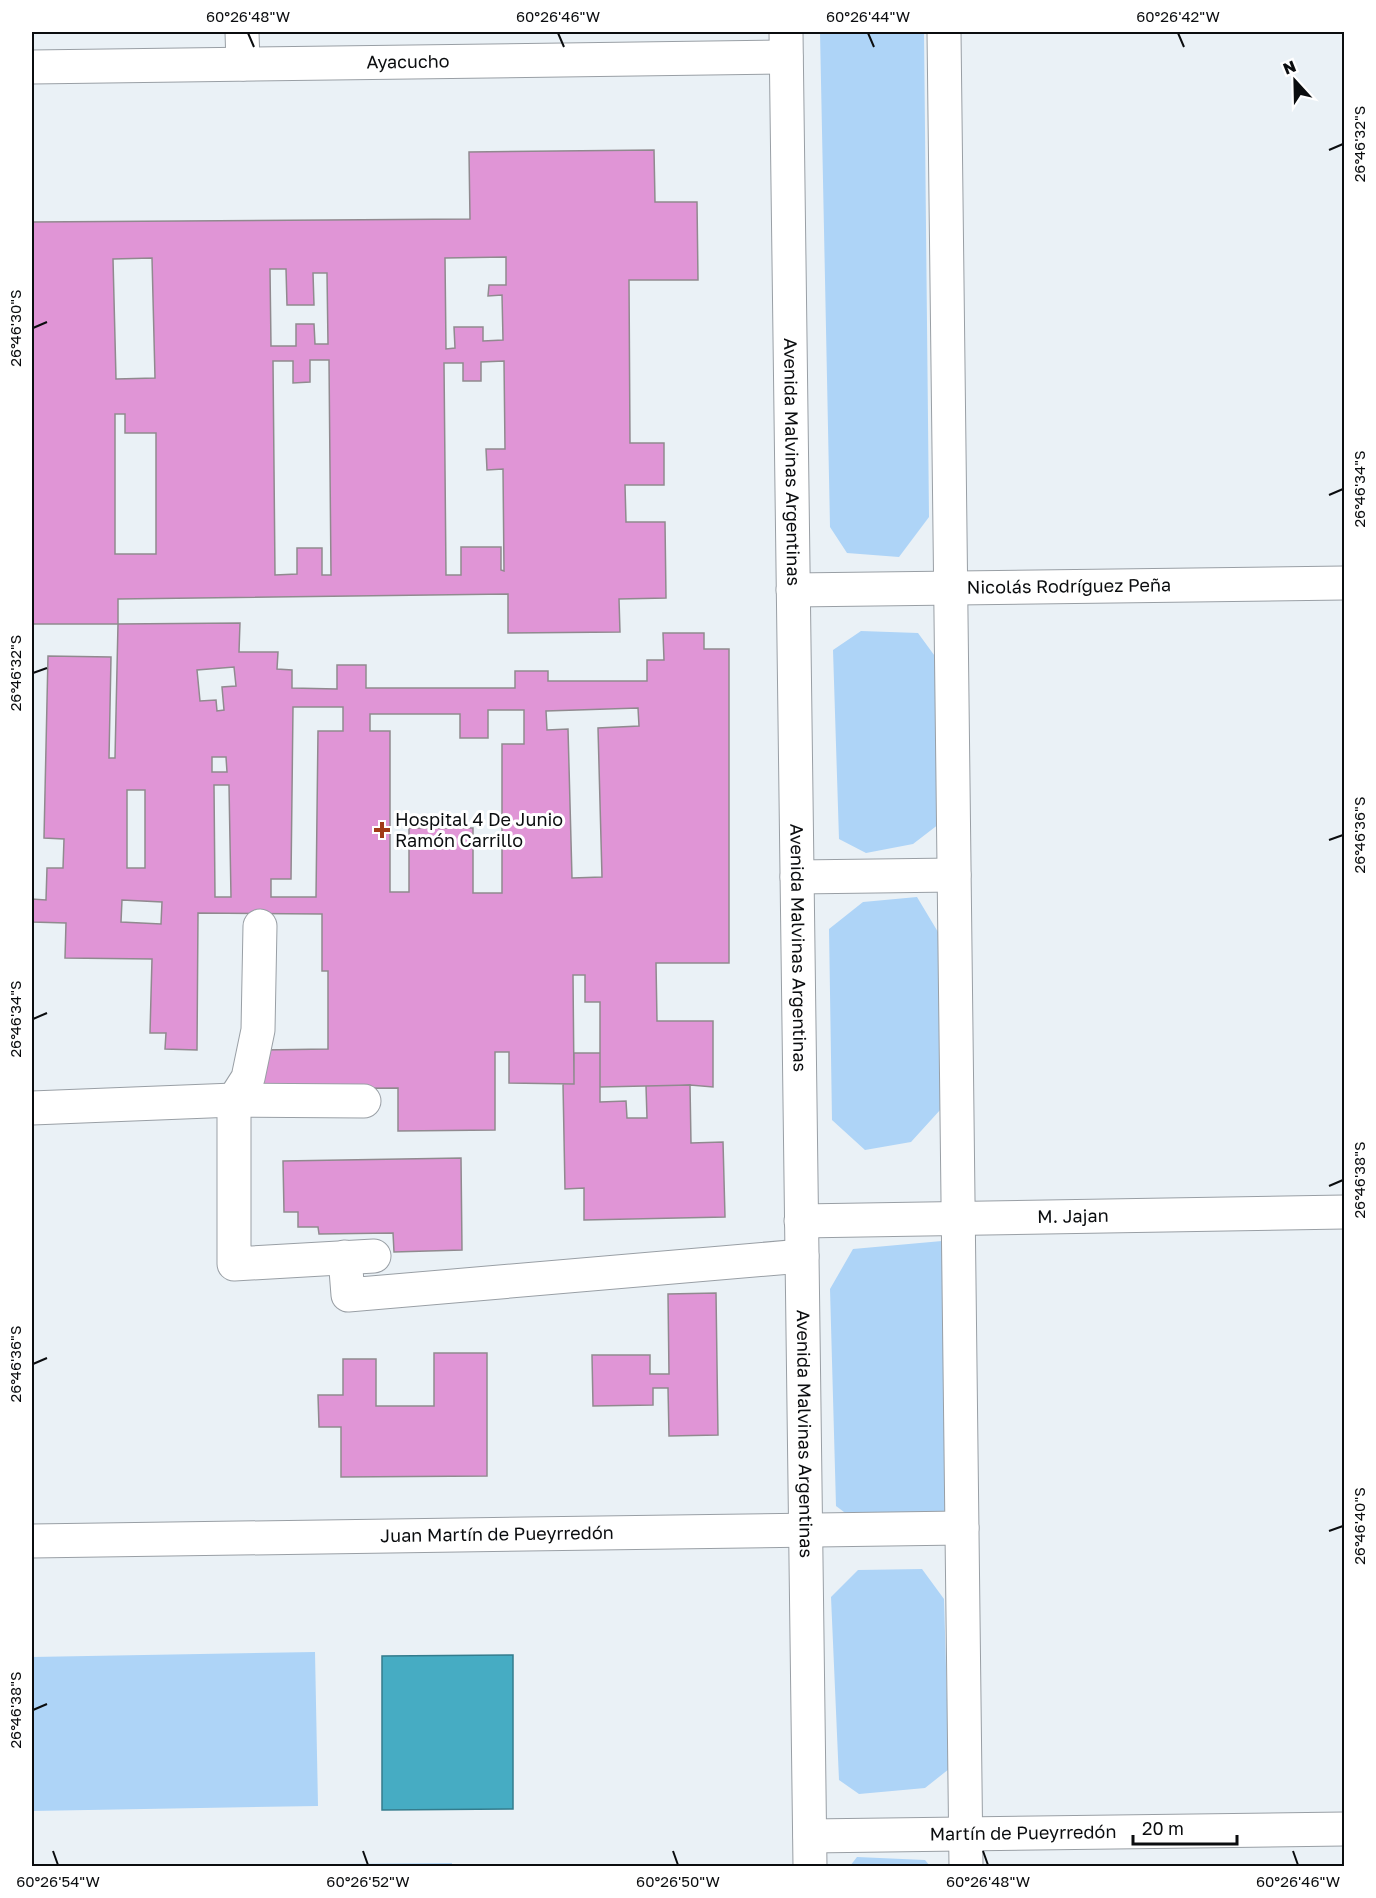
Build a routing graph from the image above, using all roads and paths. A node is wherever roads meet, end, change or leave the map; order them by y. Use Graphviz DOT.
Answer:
graph roads {
  1 [pos="242,32"];
  2 [pos="944,32"];
  3 [pos="786,44"];
  4 [pos="243,64"];
  5 [pos="32,67"];
  6 [pos="1344,583"];
  7 [pos="951,588"];
  8 [pos="793,590"];
  9 [pos="954,875"];
  10 [pos="797,877"];
  11 [pos="260,926"];
  12 [pos="234,1100"];
  13 [pos="364,1101"];
  14 [pos="32,1108"];
  15 [pos="1344,1212"];
  16 [pos="958,1218"];
  17 [pos="801,1221"];
  18 [pos="802,1256"];
  19 [pos="962,1528"];
  20 [pos="806,1530"];
  21 [pos="32,1541"];
  22 [pos="1344,1829"];
  23 [pos="965,1833"];
  24 [pos="810,1851"];
  25 [pos="966,1866"];
  1 -- 4 [label="main road"];
  2 -- 7 [label="main road"];
  3 -- 4 [label="main road, Ayacucho"];
  3 -- 8 [label="main road, Avenida Malvinas Argentinas"];
  4 -- 5 [label="main road, Ayacucho"];
  6 -- 7 [label="main road, Nicolás Rodríguez Peña"];
  7 -- 8 [label="main road, Nicolás Rodríguez Peña"];
  7 -- 9 [label="main road"];
  8 -- 10 [label="main road, Avenida Malvinas Argentinas"];
  9 -- 10 [label="main road"];
  9 -- 16 [label="main road"];
  10 -- 17 [label="main road, Avenida Malvinas Argentinas"];
  11 -- 12 [label="main road"];
  12 -- 13 [label="main road"];
  12 -- 14 [label="main road"];
  12 -- 18 [label="main road"];
  15 -- 16 [label="main road, M. Jajan"];
  16 -- 17 [label="main road, M. Jajan"];
  16 -- 19 [label="main road"];
  17 -- 18 [label="main road, Avenida Malvinas Argentinas"];
  18 -- 20 [label="main road, Avenida Malvinas Argentinas"];
  19 -- 20 [label="main road, Juan Martín de Pueyrredón"];
  19 -- 23 [label="main road"];
  20 -- 21 [label="main road, Juan Martín de Pueyrredón"];
  20 -- 24 [label="main road, Avenida Malvinas Argentinas"];
  22 -- 23 [label="main road, Martín de Pueyrredón"];
  23 -- 24 [label="main road, Martín de Pueyrredón"];
  23 -- 25 [label="main road"];
}
